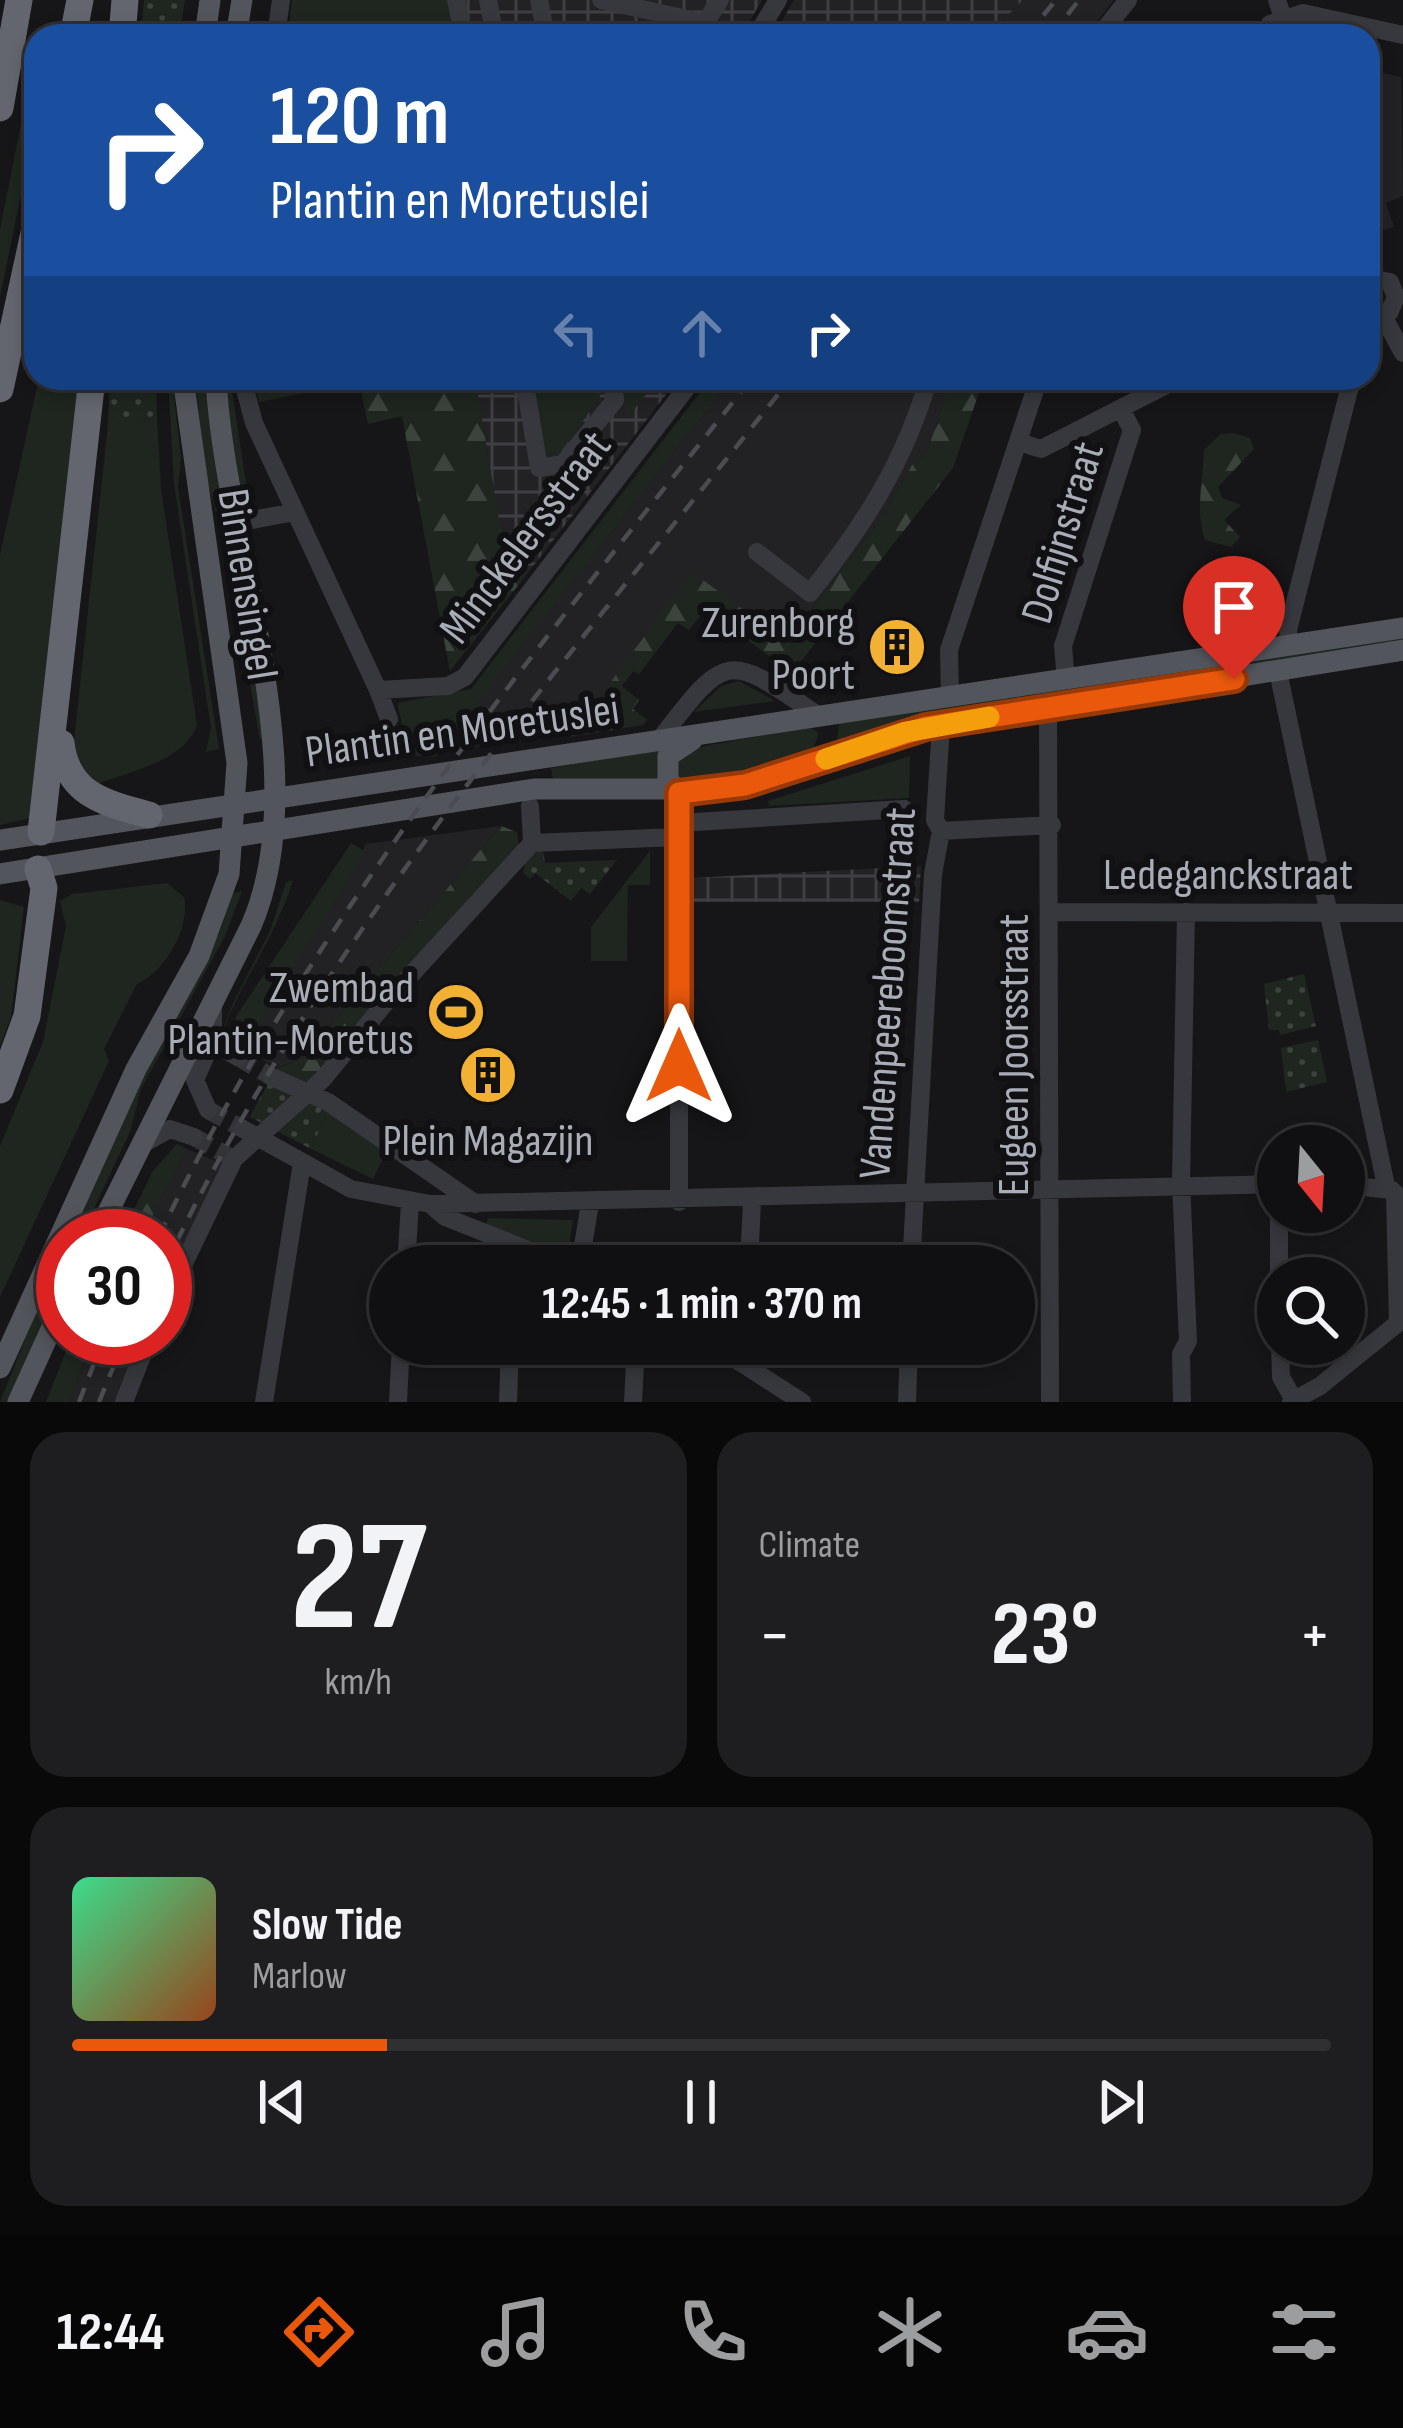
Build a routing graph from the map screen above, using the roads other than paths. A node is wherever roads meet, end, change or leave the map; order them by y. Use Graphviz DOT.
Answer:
graph roads {
  1 [pos="601,0"];
  2 [pos="721,0"];
  3 [pos="1128,0"];
  4 [pos="12,13"];
  5 [pos="1283,18"];
  6 [pos="1109,24"];
  7 [pos="1353,24"];
  8 [pos="0,108"];
  9 [pos="1396,277"];
  10 [pos="24,279"];
  11 [pos="1387,310"];
  12 [pos="1403,353"];
  13 [pos="0,389"];
  14 [pos="91,390"];
  15 [pos="185,390"];
  16 [pos="218,390"];
  17 [pos="245,390"];
  18 [pos="526,390"];
  19 [pos="613,390"];
  20 [pos="685,390"];
  21 [pos="925,390"];
  22 [pos="1035,390"];
  23 [pos="1152,390"];
  24 [pos="1349,390"];
  25 [pos="1121,409"];
  26 [pos="1019,442"];
  27 [pos="296,512"];
  28 [pos="235,523"];
  29 [pos="757,552"];
  30 [pos="1403,628"];
  31 [pos="1289,645"];
  32 [pos="1403,650"];
  33 [pos="1278,671"];
  34 [pos="1066,680"];
  35 [pos="378,690"];
  36 [pos="60,691"];
  37 [pos="950,698"];
  38 [pos="1048,708"];
  39 [pos="819,716"];
  40 [pos="389,719"];
  41 [pos="940,725"];
  42 [pos="709,733"];
  43 [pos="660,739"];
  44 [pos="798,768"];
  45 [pos="679,793"];
  46 [pos="275,796"];
  47 [pos="238,802"];
  48 [pos="530,806"];
  49 [pos="904,808"];
  50 [pos="149,815"];
  51 [pos="1052,825"];
  52 [pos="679,830"];
  53 [pos="941,831"];
  54 [pos="270,832"];
  55 [pos="234,837"];
  56 [pos="0,840"];
  57 [pos="532,843"];
  58 [pos="36,852"];
  59 [pos="0,874"];
  60 [pos="1400,908"];
  61 [pos="1052,912"];
  62 [pos="1186,912"];
  63 [pos="1330,913"];
  64 [pos="213,1004"];
  65 [pos="272,1077"];
  66 [pos="0,1090"];
  67 [pos="308,1092"];
  68 [pos="208,1110"];
  69 [pos="250,1133"];
  70 [pos="194,1137"];
  71 [pos="139,1147"];
  72 [pos="302,1162"];
  73 [pos="1181,1182"];
  74 [pos="1257,1184"];
  75 [pos="1365,1187"];
  76 [pos="1050,1188"];
  77 [pos="1395,1191"];
  78 [pos="913,1195"];
  79 [pos="752,1200"];
  80 [pos="679,1202"];
  81 [pos="410,1203"];
  82 [pos="590,1203"];
  83 [pos="430,1204"];
  84 [pos="476,1204"];
  85 [pos="109,1209"];
  86 [pos="192,1243"];
  87 [pos="512,1244"];
  88 [pos="407,1245"];
  89 [pos="584,1245"];
  90 [pos="749,1245"];
  91 [pos="912,1245"];
  92 [pos="1400,1294"];
  93 [pos="36,1362"];
  94 [pos="138,1365"];
  95 [pos="400,1365"];
  96 [pos="509,1365"];
  97 [pos="635,1365"];
  98 [pos="757,1365"];
  99 [pos="908,1365"];
  100 [pos="1280,1365"];
  101 [pos="0,1368"];
  102 [pos="1320,1386"];
  103 [pos="1293,1401"];
  104 [pos="18,1402"];
  105 [pos="124,1402"];
  106 [pos="264,1402"];
  107 [pos="398,1402"];
  108 [pos="508,1402"];
  109 [pos="633,1402"];
  110 [pos="802,1402"];
  111 [pos="907,1402"];
  112 [pos="1050,1402"];
  113 [pos="1182,1402"];
  114 [pos="1335,1402"];
  1 -- 2 [label="street"];
  3 -- 6 [label="street"];
  4 -- 8 [label="highway"];
  5 -- 7 [label="street"];
  9 -- 11 [label="street"];
  10 -- 13 [label="highway"];
  11 -- 12 [label="street"];
  14 -- 36 [label="highway"];
  15 -- 47 [label="main road, Binnensingel"];
  16 -- 28 [label="main road, Binnensingel"];
  17 -- 27 [label="street"];
  18 -- 19 [label="street"];
  20 -- 35 [label="street, Minckelersstraat"];
  21 -- 29 [label="street"];
  22 -- 26 [label="street"];
  23 -- 25 [label="street"];
  24 -- 31 [label="street"];
  25 -- 26 [label="street"];
  25 -- 34 [label="street, Dolfijnstraat"];
  26 -- 37 [label="street"];
  27 -- 28 [label="street"];
  27 -- 35 [label="street"];
  28 -- 46 [label="main road, Binnensingel"];
  30 -- 31 [label="main road, Plantin en Moretuslei"];
  31 -- 34 [label="main road, Plantin en Moretuslei"];
  32 -- 33 [label="main road, Plantin en Moretuslei"];
  33 -- 38 [label="main road, Plantin en Moretuslei"];
  33 -- 63 [label="street"];
  34 -- 37 [label="main road, Plantin en Moretuslei"];
  35 -- 40 [label="street"];
  36 -- 50 [label="highway"];
  36 -- 58 [label="highway"];
  37 -- 39 [label="main road, Plantin en Moretuslei"];
  38 -- 41 [label="main road, Plantin en Moretuslei"];
  38 -- 51 [label="street, Eugeen Joorsstraat"];
  39 -- 42 [label="main road, Plantin en Moretuslei"];
  39 -- 43 [label="street, Plantin en Moretuslei"];
  39 -- 44 [label="main road"];
  41 -- 44 [label="main road, Plantin en Moretuslei"];
  41 -- 53 [label="street, Vandenpeereboomstraat"];
  42 -- 43 [label="main road, Plantin en Moretuslei"];
  42 -- 45 [label="main road"];
  43 -- 46 [label="main road, Plantin en Moretuslei"];
  44 -- 45 [label="main road, Plantin en Moretuslei"];
  45 -- 52 [label="street"];
  45 -- 54 [label="main road, Plantin en Moretuslei"];
  46 -- 47 [label="main road, Plantin en Moretuslei"];
  46 -- 54 [label="main road, Binnensingel"];
  47 -- 50 [label="main road, Plantin en Moretuslei"];
  47 -- 55 [label="main road, Binnensingel"];
  48 -- 57 [label="street"];
  49 -- 52 [label="street"];
  50 -- 58 [label="main road, Plantin en Moretuslei"];
  51 -- 53 [label="street"];
  51 -- 61 [label="street, Eugeen Joorsstraat"];
  52 -- 57 [label="street"];
  52 -- 80 [label="street"];
  53 -- 78 [label="street, Vandenpeereboomstraat"];
  54 -- 55 [label="main road, Plantin en Moretuslei"];
  54 -- 64 [label="main road, Binnensingel"];
  55 -- 58 [label="main road, Plantin en Moretuslei"];
  55 -- 101 [label="main road, Binnensingel"];
  56 -- 58 [label="main road"];
  57 -- 67 [label="street"];
  58 -- 59 [label="main road"];
  58 -- 66 [label="highway"];
  60 -- 63 [label="street, Ledeganckstraat"];
  61 -- 62 [label="street, Ledeganckstraat"];
  61 -- 76 [label="street, Eugeen Joorsstraat"];
  62 -- 63 [label="street, Ledeganckstraat"];
  62 -- 73 [label="street"];
  63 -- 77 [label="street"];
  64 -- 68 [label="street"];
  64 -- 71 [label="main road, Binnensingel"];
  65 -- 67 [label="street"];
  67 -- 69 [label="street"];
  67 -- 84 [label="street"];
  69 -- 72 [label="street"];
  69 -- 86 [label="street"];
  70 -- 71 [label="street"];
  71 -- 85 [label="main road, Binnensingel"];
  72 -- 81 [label="street"];
  72 -- 106 [label="street"];
  73 -- 74 [label="street"];
  73 -- 76 [label="street"];
  73 -- 113 [label="street"];
  75 -- 77 [label="street"];
  76 -- 78 [label="street"];
  76 -- 112 [label="street, Eugeen Joorsstraat"];
  77 -- 92 [label="street"];
  78 -- 79 [label="street"];
  78 -- 91 [label="street, Vandenpeereboomstraat"];
  79 -- 80 [label="street"];
  79 -- 90 [label="street"];
  80 -- 82 [label="street"];
  81 -- 83 [label="street"];
  81 -- 88 [label="street"];
  82 -- 84 [label="street"];
  82 -- 89 [label="street"];
  83 -- 84 [label="street"];
  83 -- 87 [label="street"];
  92 -- 102 [label="street"];
  93 -- 104 [label="main road"];
  94 -- 105 [label="street"];
  95 -- 107 [label="street"];
  96 -- 108 [label="street"];
  97 -- 109 [label="street"];
  98 -- 110 [label="street"];
  99 -- 111 [label="street"];
  100 -- 103 [label="street"];
  102 -- 103 [label="street"];
  102 -- 114 [label="street"];
}
